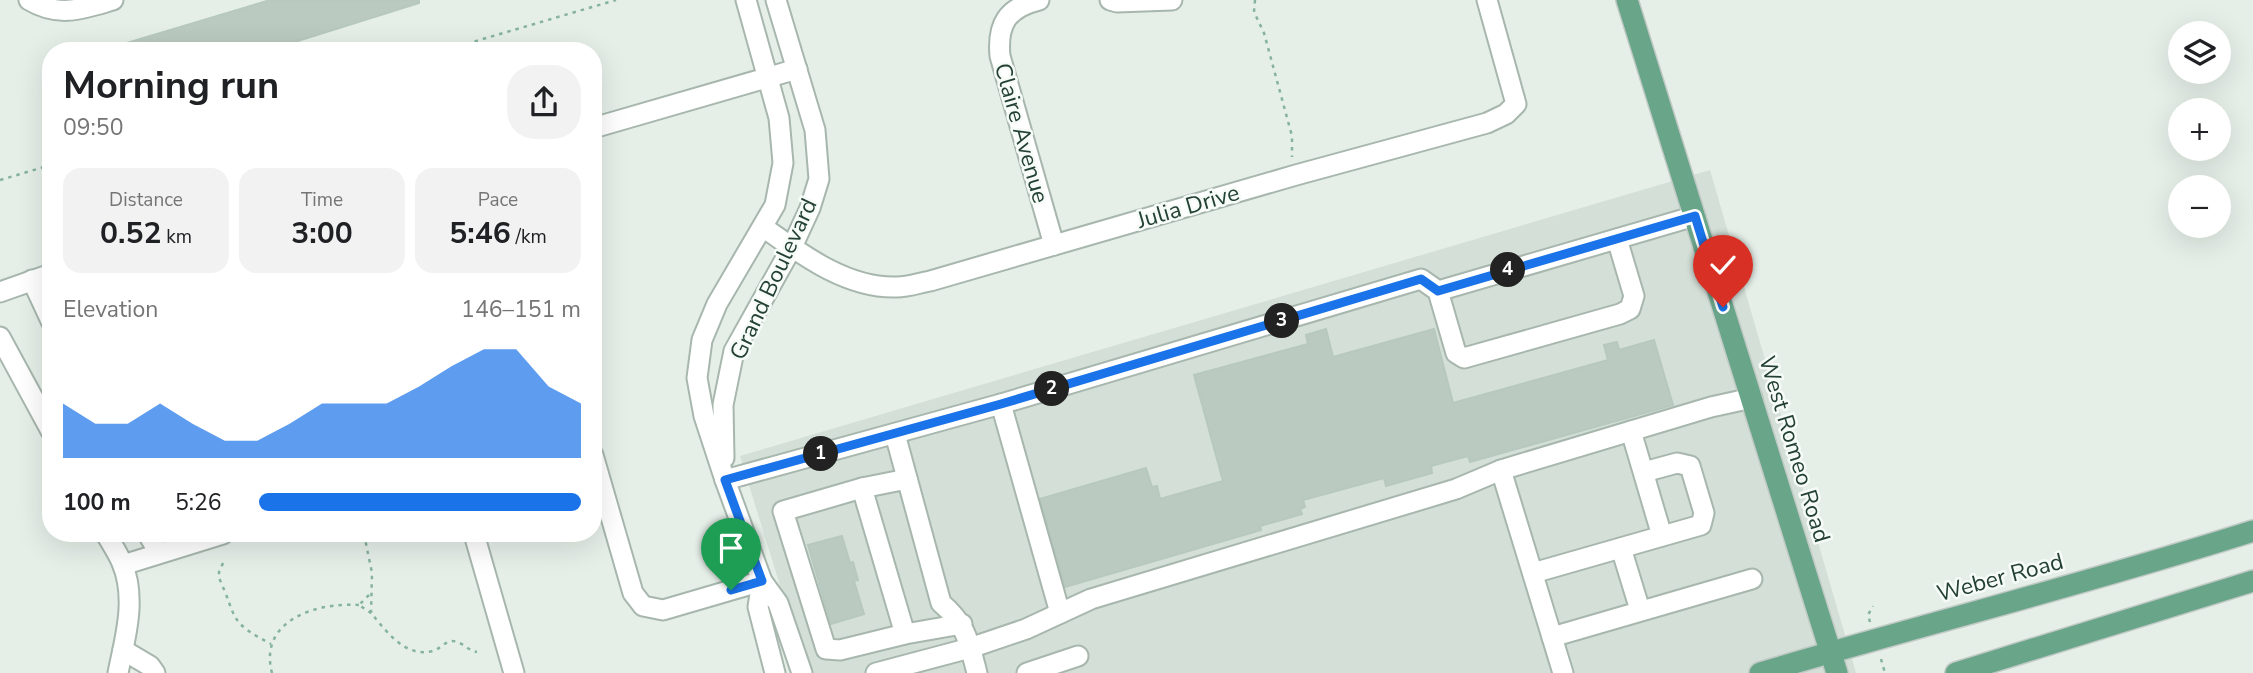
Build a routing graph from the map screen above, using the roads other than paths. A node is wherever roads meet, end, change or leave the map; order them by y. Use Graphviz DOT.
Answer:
graph roads {
  1 [pos="29,0"];
  2 [pos="113,0"];
  3 [pos="746,0"];
  4 [pos="776,0"];
  5 [pos="1039,0"];
  6 [pos="1110,0"];
  7 [pos="1172,0"];
  8 [pos="1487,0"];
  9 [pos="1627,0"];
  10 [pos="797,69"];
  11 [pos="768,77"];
  12 [pos="602,125"];
  13 [pos="1695,216"];
  14 [pos="762,226"];
  15 [pos="1617,239"];
  16 [pos="1054,245"];
  17 [pos="792,247"];
  18 [pos="41,277"];
  19 [pos="1438,291"];
  20 [pos="0,292"];
  21 [pos="0,337"];
  22 [pos="1752,398"];
  23 [pos="1001,404"];
  24 [pos="42,414"];
  25 [pos="1631,431"];
  26 [pos="895,434"];
  27 [pos="1501,470"];
  28 [pos="1644,472"];
  29 [pos="907,479"];
  30 [pos="725,480"];
  31 [pos="602,486"];
  32 [pos="862,488"];
  33 [pos="2253,531"];
  34 [pos="1662,536"];
  35 [pos="110,542"];
  36 [pos="153,542"];
  37 [pos="196,542"];
  38 [pos="476,542"];
  39 [pos="1620,548"];
  40 [pos="159,553"];
  41 [pos="123,565"];
  42 [pos="1533,573"];
  43 [pos="1752,579"];
  44 [pos="762,581"];
  45 [pos="2253,581"];
  46 [pos="1640,610"];
  47 [pos="1060,613"];
  48 [pos="962,624"];
  49 [pos="905,634"];
  50 [pos="1552,637"];
  51 [pos="970,648"];
  52 [pos="122,650"];
  53 [pos="1831,652"];
  54 [pos="1078,656"];
  55 [pos="118,673"];
  56 [pos="155,673"];
  57 [pos="514,673"];
  58 [pos="775,673"];
  59 [pos="802,673"];
  60 [pos="876,673"];
  61 [pos="977,673"];
  62 [pos="1027,673"];
  63 [pos="1563,673"];
  64 [pos="1760,673"];
  65 [pos="1837,673"];
  66 [pos="1956,673"];
  1 -- 2 [label="street"];
  3 -- 11 [label="street, Grand Boulevard"];
  4 -- 10 [label="street, Grand Boulevard"];
  5 -- 16 [label="street, Claire Avenue"];
  6 -- 7 [label="street"];
  8 -- 16 [label="street, Julia Drive"];
  9 -- 13 [label="main road, West Romeo Road"];
  10 -- 11 [label="street"];
  10 -- 17 [label="street, Grand Boulevard"];
  11 -- 12 [label="street"];
  11 -- 14 [label="street, Grand Boulevard"];
  13 -- 15 [label="street"];
  13 -- 22 [label="main road, West Romeo Road"];
  14 -- 17 [label="street, Julia Drive"];
  14 -- 30 [label="street, Grand Boulevard"];
  15 -- 19 [label="street"];
  15 -- 19 [label="street"];
  16 -- 17 [label="street, Julia Drive"];
  17 -- 30 [label="street, Grand Boulevard"];
  18 -- 20 [label="street"];
  19 -- 23 [label="street"];
  21 -- 24 [label="street"];
  22 -- 25 [label="street"];
  22 -- 53 [label="main road, West Romeo Road"];
  23 -- 26 [label="street"];
  23 -- 47 [label="street"];
  25 -- 27 [label="street"];
  25 -- 28 [label="street"];
  26 -- 29 [label="street"];
  26 -- 30 [label="street"];
  27 -- 42 [label="street"];
  27 -- 47 [label="street"];
  28 -- 34 [label="street"];
  28 -- 34 [label="street"];
  29 -- 32 [label="street"];
  29 -- 48 [label="street"];
  30 -- 44 [label="street, Grand Boulevard"];
  31 -- 44 [label="street"];
  32 -- 49 [label="street"];
  32 -- 49 [label="street"];
  33 -- 53 [label="main road, Weber Road"];
  34 -- 39 [label="street"];
  35 -- 41 [label="street"];
  36 -- 40 [label="street"];
  37 -- 40 [label="street"];
  38 -- 57 [label="street"];
  39 -- 42 [label="street"];
  39 -- 46 [label="street"];
  40 -- 41 [label="street"];
  41 -- 52 [label="street"];
  42 -- 50 [label="street"];
  43 -- 46 [label="street"];
  44 -- 58 [label="street, Grand Boulevard"];
  44 -- 59 [label="street, Grand Boulevard"];
  45 -- 66 [label="main road"];
  46 -- 50 [label="street"];
  47 -- 51 [label="street"];
  48 -- 49 [label="street"];
  48 -- 51 [label="street"];
  50 -- 63 [label="street"];
  51 -- 60 [label="street"];
  51 -- 61 [label="street"];
  52 -- 55 [label="street"];
  52 -- 56 [label="street"];
  53 -- 64 [label="main road, Weber Road"];
  53 -- 65 [label="main road, West Romeo Road"];
  54 -- 62 [label="street"];
}
